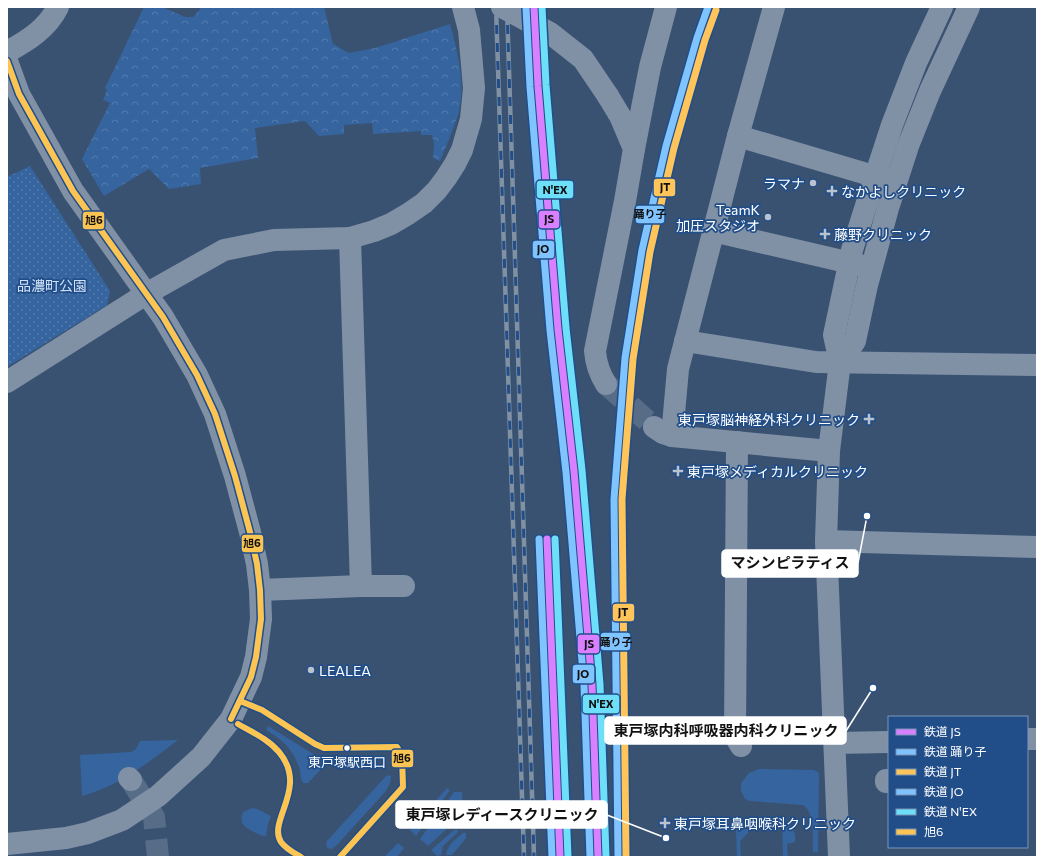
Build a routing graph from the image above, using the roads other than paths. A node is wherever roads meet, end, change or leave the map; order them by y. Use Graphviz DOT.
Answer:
graph roads {
  1 [pos="58,7"];
  2 [pos="463,7"];
  3 [pos="502,7"];
  4 [pos="666,7"];
  5 [pos="774,7"];
  6 [pos="942,7"];
  7 [pos="969,7"];
  8 [pos="7,52"];
  9 [pos="7,61"];
  10 [pos="738,136"];
  11 [pos="634,149"];
  12 [pos="874,177"];
  13 [pos="896,183"];
  14 [pos="713,231"];
  15 [pos="350,238"];
  16 [pos="849,262"];
  17 [pos="872,268"];
  18 [pos="146,294"];
  19 [pos="685,341"];
  20 [pos="840,362"];
  21 [pos="1037,365"];
  22 [pos="7,382"];
  23 [pos="606,384"];
  24 [pos="737,442"];
  25 [pos="829,452"];
  26 [pos="826,542"];
  27 [pos="1037,547"];
  28 [pos="361,586"];
  29 [pos="404,586"];
  30 [pos="260,590"];
  31 [pos="888,742"];
  32 [pos="835,743"];
  33 [pos="741,746"];
  34 [pos="7,844"];
  35 [pos="839,857"];
  1 -- 8 [label="street"];
  2 -- 15 [label="street"];
  3 -- 11 [label="street, bridge"];
  4 -- 11 [label="street"];
  5 -- 10 [label="street"];
  6 -- 12 [label="street"];
  7 -- 13 [label="street"];
  9 -- 18 [label="street"];
  10 -- 12 [label="street"];
  10 -- 14 [label="street"];
  11 -- 23 [label="street"];
  12 -- 13 [label="street"];
  12 -- 16 [label="street"];
  13 -- 17 [label="street"];
  14 -- 16 [label="street"];
  14 -- 19 [label="street"];
  15 -- 18 [label="street"];
  15 -- 28 [label="street"];
  16 -- 17 [label="street"];
  16 -- 20 [label="street"];
  17 -- 20 [label="street"];
  18 -- 22 [label="street"];
  18 -- 30 [label="street"];
  19 -- 20 [label="street"];
  19 -- 24 [label="street"];
  20 -- 21 [label="street"];
  20 -- 25 [label="street"];
  24 -- 25 [label="street"];
  24 -- 33 [label="street"];
  25 -- 26 [label="street"];
  26 -- 27 [label="street"];
  26 -- 32 [label="street"];
  28 -- 29 [label="street"];
  28 -- 30 [label="street"];
  30 -- 34 [label="street"];
  31 -- 32 [label="street"];
  32 -- 35 [label="street"];
}
